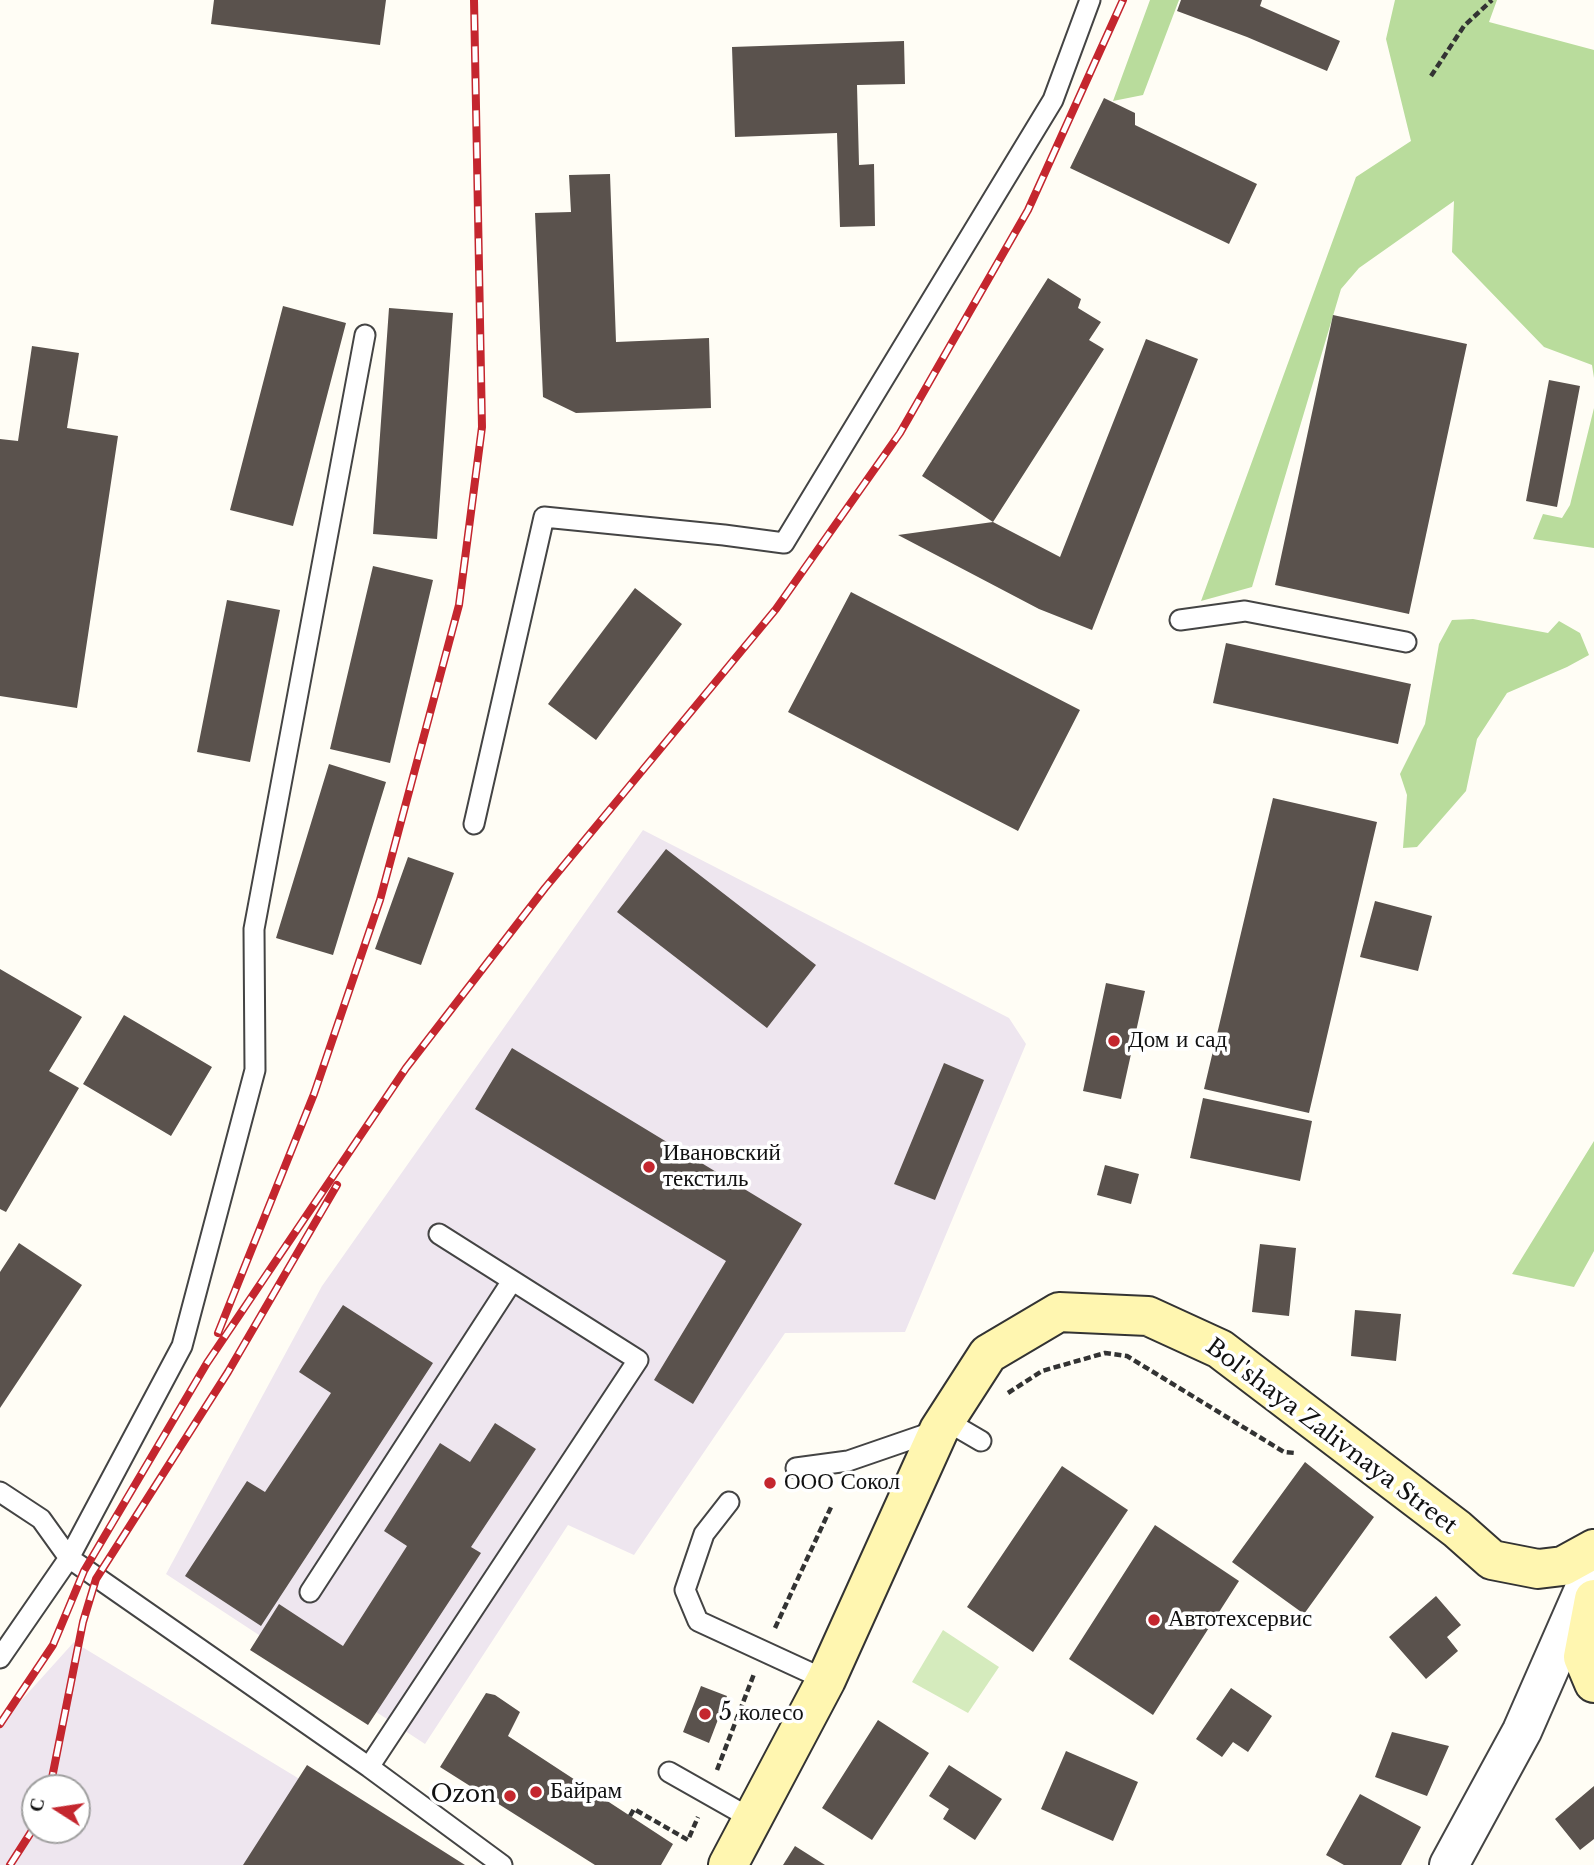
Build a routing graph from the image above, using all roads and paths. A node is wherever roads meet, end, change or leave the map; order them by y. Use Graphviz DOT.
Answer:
graph roads {
  1 [pos="1090,0"];
  2 [pos="1492,0"];
  3 [pos="1431,76"];
  4 [pos="365,335"];
  5 [pos="1180,620"];
  6 [pos="1406,642"];
  7 [pos="474,824"];
  8 [pos="439,1234"];
  9 [pos="512,1281"];
  10 [pos="1005,1394"];
  11 [pos="942,1425"];
  12 [pos="981,1441"];
  13 [pos="1307,1453"];
  14 [pos="796,1468"];
  15 [pos="0,1492"];
  16 [pos="729,1503"];
  17 [pos="1594,1549"];
  18 [pos="69,1558"];
  19 [pos="1594,1567"];
  20 [pos="310,1592"];
  21 [pos="1594,1599"];
  22 [pos="0,1658"];
  23 [pos="825,1680"];
  24 [pos="1594,1683"];
  25 [pos="369,1767"];
  26 [pos="669,1772"];
  27 [pos="629,1816"];
  28 [pos="752,1819"];
  29 [pos="688,1840"];
  30 [pos="502,1865"];
  31 [pos="728,1865"];
  32 [pos="1449,1865"];
  1 -- 7 [label="lane"];
  2 -- 3 [label="path"];
  4 -- 18 [label="lane"];
  5 -- 6 [label="lane"];
  8 -- 9 [label="lane"];
  9 -- 20 [label="lane"];
  9 -- 25 [label="lane"];
  10 -- 13 [label="path"];
  11 -- 12 [label="lane"];
  11 -- 14 [label="lane"];
  11 -- 17 [label="street, Bol'shaya Zalivnaya Street"];
  11 -- 23 [label="street"];
  15 -- 18 [label="lane"];
  16 -- 23 [label="lane"];
  18 -- 22 [label="lane"];
  18 -- 25 [label="lane"];
  19 -- 32 [label="street"];
  21 -- 24 [label="street"];
  23 -- 28 [label="street"];
  25 -- 30 [label="lane"];
  26 -- 28 [label="lane"];
  27 -- 29 [label="path"];
  28 -- 31 [label="street"];
}
